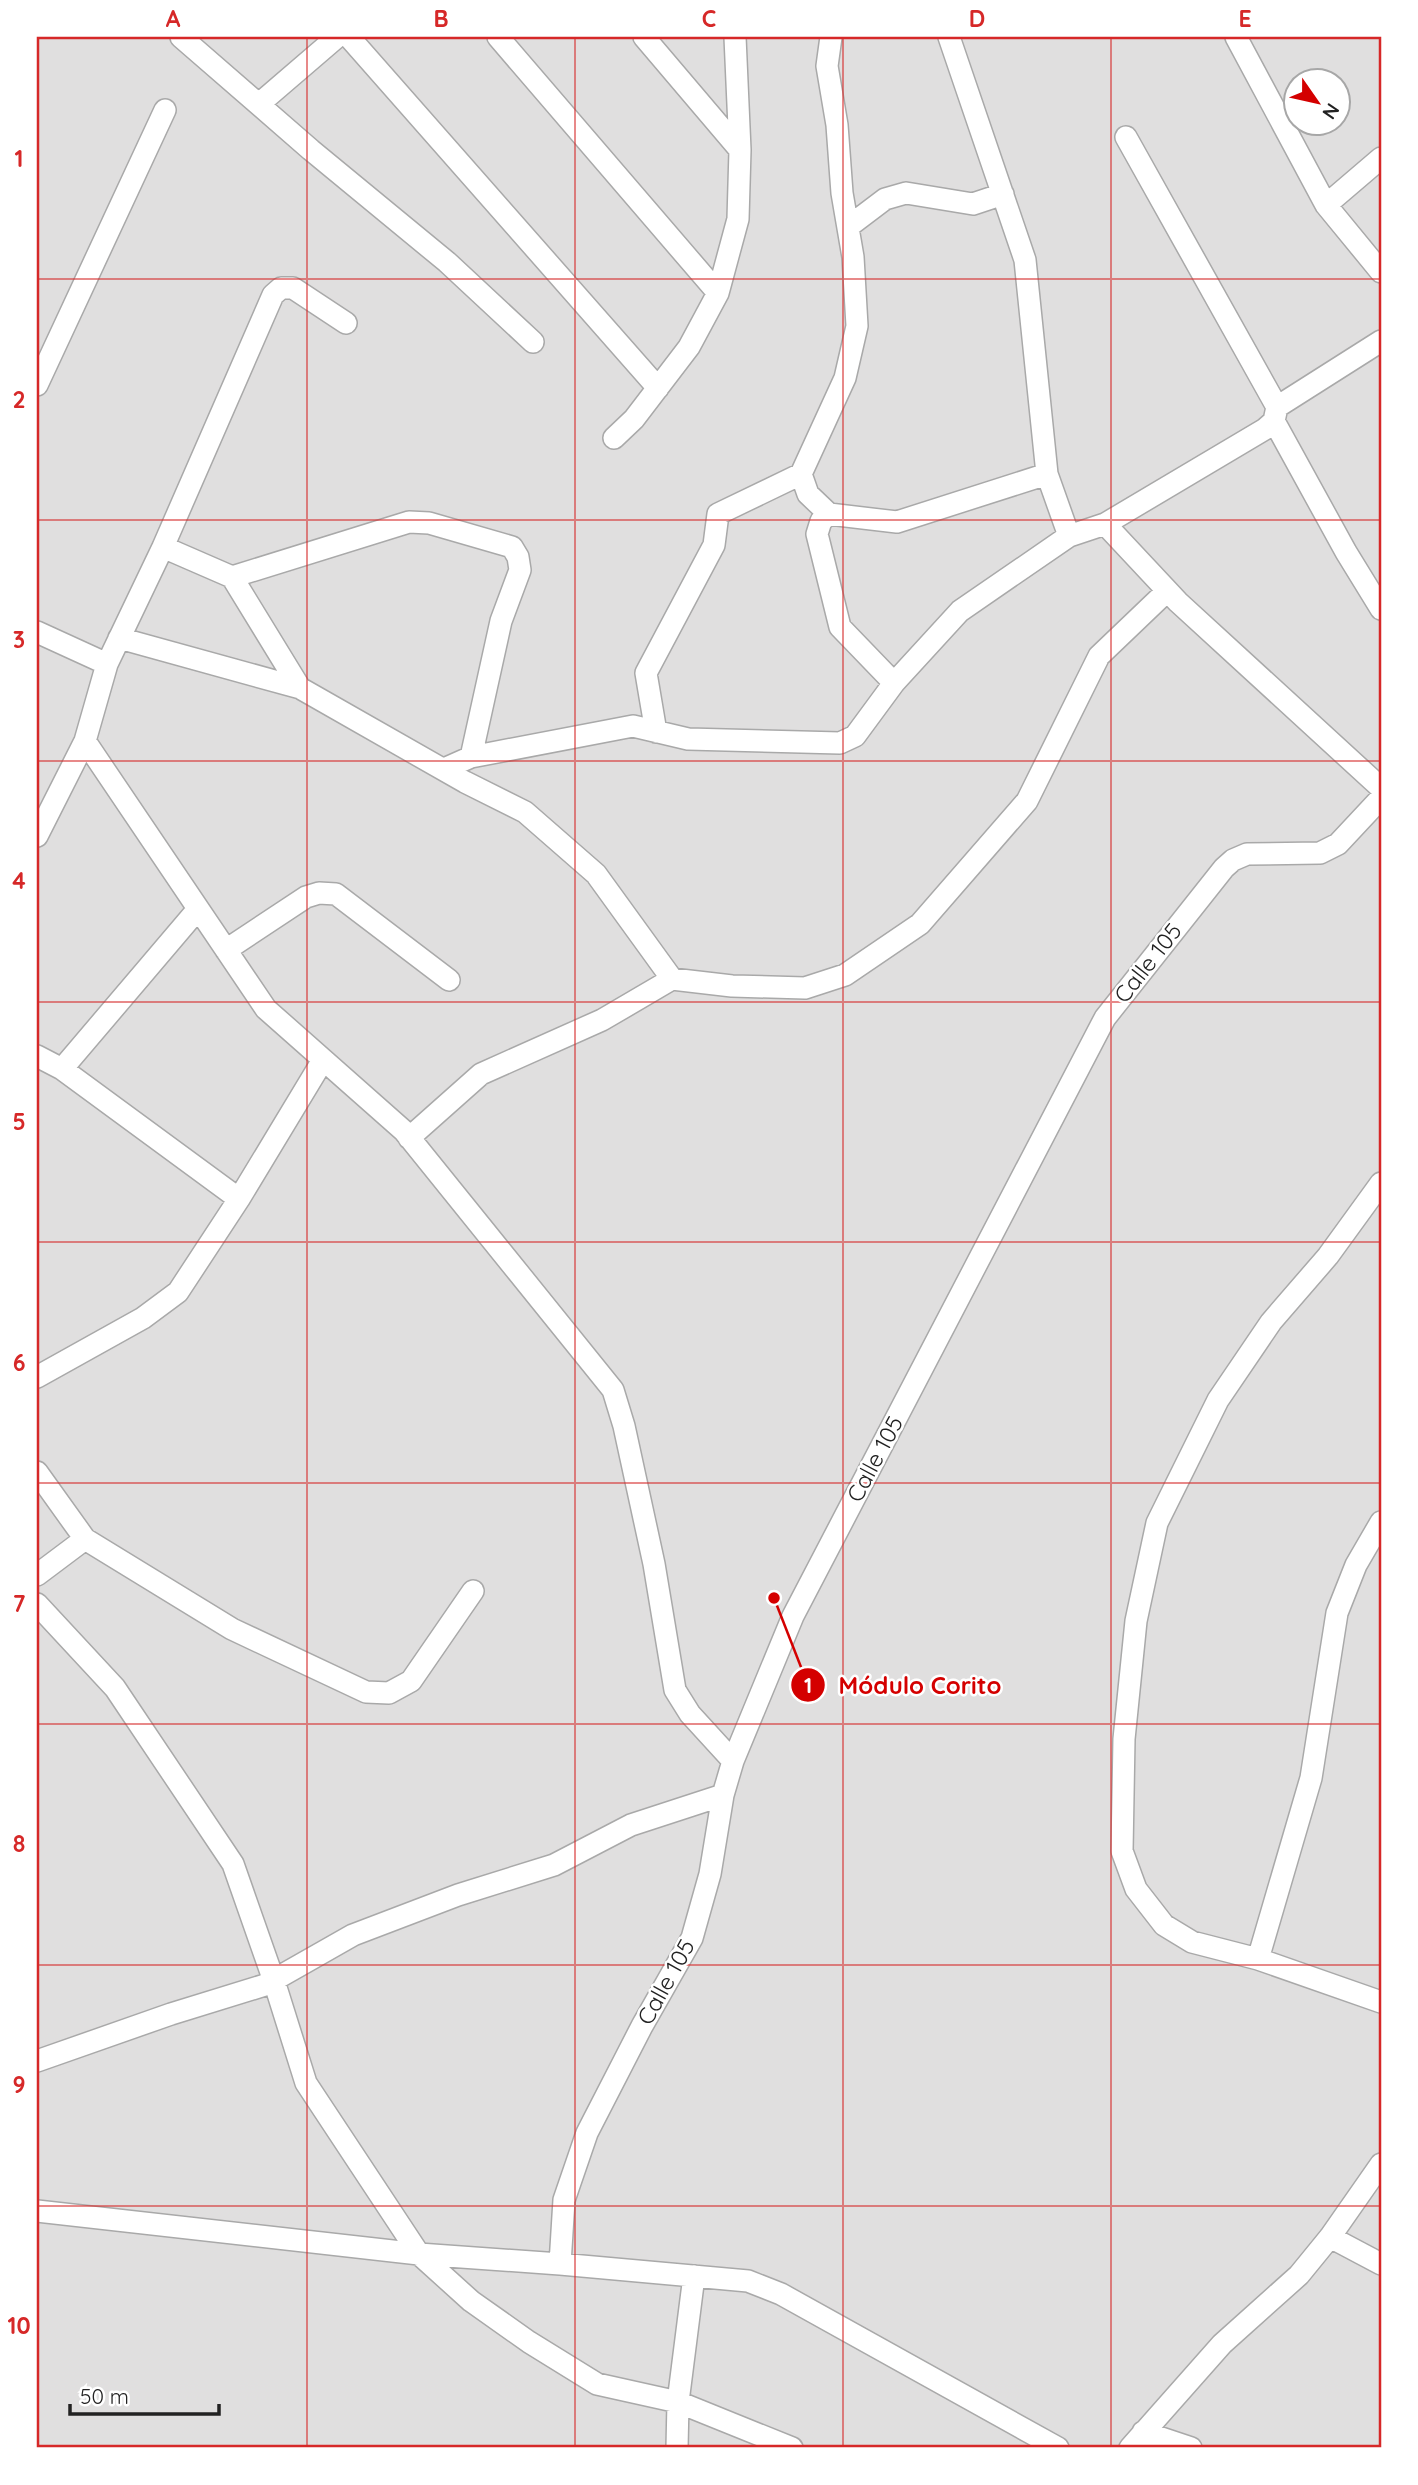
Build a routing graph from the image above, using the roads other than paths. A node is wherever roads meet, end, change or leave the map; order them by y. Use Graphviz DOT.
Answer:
graph roads {
  1 [pos="181,37"];
  2 [pos="337,37"];
  3 [pos="349,37"];
  4 [pos="498,37"];
  5 [pos="644,37"];
  6 [pos="735,37"];
  7 [pos="831,37"];
  8 [pos="950,37"];
  9 [pos="1236,37"];
  10 [pos="259,104"];
  11 [pos="166,110"];
  12 [pos="1126,137"];
  13 [pos="740,150"];
  14 [pos="1381,158"];
  15 [pos="1003,194"];
  16 [pos="1326,205"];
  17 [pos="848,227"];
  18 [pos="1381,272"];
  19 [pos="718,293"];
  20 [pos="346,323"];
  21 [pos="1381,341"];
  22 [pos="533,342"];
  23 [pos="37,385"];
  24 [pos="658,388"];
  25 [pos="1276,414"];
  26 [pos="614,438"];
  27 [pos="801,474"];
  28 [pos="1046,474"];
  29 [pos="830,514"];
  30 [pos="1105,524"];
  31 [pos="1069,536"];
  32 [pos="163,547"];
  33 [pos="232,577"];
  34 [pos="1167,591"];
  35 [pos="1381,609"];
  36 [pos="37,632"];
  37 [pos="119,638"];
  38 [pos="107,664"];
  39 [pos="894,683"];
  40 [pos="300,688"];
  41 [pos="656,732"];
  42 [pos="85,740"];
  43 [pos="471,757"];
  44 [pos="444,769"];
  45 [pos="1381,788"];
  46 [pos="1381,798"];
  47 [pos="37,836"];
  48 [pos="198,909"];
  49 [pos="226,950"];
  50 [pos="672,979"];
  51 [pos="449,980"];
  52 [pos="37,1056"];
  53 [pos="323,1060"];
  54 [pos="62,1069"];
  55 [pos="409,1138"];
  56 [pos="1381,1183"];
  57 [pos="239,1199"];
  58 [pos="37,1377"];
  59 [pos="37,1472"];
  60 [pos="1381,1522"];
  61 [pos="85,1539"];
  62 [pos="37,1575"];
  63 [pos="473,1591"];
  64 [pos="37,1604"];
  65 [pos="733,1761"];
  66 [pos="723,1794"];
  67 [pos="1258,1959"];
  68 [pos="274,1980"];
  69 [pos="1381,2002"];
  70 [pos="37,2061"];
  71 [pos="1381,2164"];
  72 [pos="37,2211"];
  73 [pos="1331,2237"];
  74 [pos="419,2255"];
  75 [pos="560,2264"];
  76 [pos="1381,2264"];
  77 [pos="694,2276"];
  78 [pos="678,2402"];
  79 [pos="1137,2440"];
  80 [pos="677,2448"];
  81 [pos="792,2448"];
  82 [pos="1058,2448"];
  83 [pos="1191,2448"];
  1 -- 10 [label="street"];
  2 -- 10 [label="street"];
  3 -- 24 [label="street"];
  4 -- 19 [label="street"];
  5 -- 13 [label="street"];
  6 -- 13 [label="street"];
  7 -- 17 [label="street"];
  8 -- 15 [label="street"];
  9 -- 16 [label="street"];
  10 -- 22 [label="street"];
  11 -- 23 [label="street"];
  12 -- 25 [label="street"];
  13 -- 19 [label="street"];
  14 -- 16 [label="street"];
  15 -- 17 [label="street"];
  15 -- 28 [label="street"];
  16 -- 18 [label="street"];
  17 -- 27 [label="street"];
  19 -- 24 [label="street"];
  20 -- 32 [label="street"];
  21 -- 25 [label="street"];
  24 -- 26 [label="street"];
  25 -- 30 [label="street"];
  25 -- 35 [label="street"];
  27 -- 29 [label="street"];
  27 -- 41 [label="street"];
  28 -- 29 [label="street"];
  28 -- 31 [label="street"];
  29 -- 39 [label="street"];
  30 -- 31 [label="street"];
  30 -- 34 [label="street"];
  31 -- 39 [label="street"];
  32 -- 33 [label="street"];
  32 -- 37 [label="street"];
  33 -- 40 [label="street"];
  33 -- 43 [label="street"];
  34 -- 45 [label="street"];
  34 -- 50 [label="street"];
  36 -- 38 [label="street"];
  37 -- 38 [label="street"];
  37 -- 40 [label="street"];
  38 -- 42 [label="street"];
  39 -- 41 [label="street"];
  40 -- 44 [label="street"];
  41 -- 43 [label="street"];
  42 -- 47 [label="street"];
  42 -- 48 [label="street"];
  43 -- 44 [label="street"];
  44 -- 50 [label="street"];
  46 -- 65 [label="street, Calle 105"];
  48 -- 49 [label="street"];
  48 -- 54 [label="street"];
  49 -- 51 [label="street"];
  49 -- 53 [label="street"];
  50 -- 55 [label="street"];
  52 -- 54 [label="street"];
  53 -- 55 [label="street"];
  53 -- 57 [label="street"];
  54 -- 57 [label="street"];
  55 -- 65 [label="street"];
  56 -- 67 [label="street"];
  57 -- 58 [label="street"];
  59 -- 61 [label="street"];
  60 -- 67 [label="street"];
  61 -- 62 [label="street"];
  61 -- 63 [label="street"];
  64 -- 68 [label="street"];
  65 -- 66 [label="street, Calle 105"];
  66 -- 68 [label="street"];
  66 -- 75 [label="street, Calle 105"];
  67 -- 69 [label="street"];
  68 -- 70 [label="street"];
  68 -- 74 [label="street"];
  71 -- 73 [label="street"];
  72 -- 74 [label="street"];
  73 -- 76 [label="street"];
  73 -- 79 [label="street"];
  74 -- 75 [label="street"];
  74 -- 78 [label="street"];
  75 -- 77 [label="street"];
  77 -- 78 [label="street"];
  77 -- 82 [label="street"];
  78 -- 80 [label="street"];
  78 -- 81 [label="street"];
  79 -- 83 [label="street"];
}
